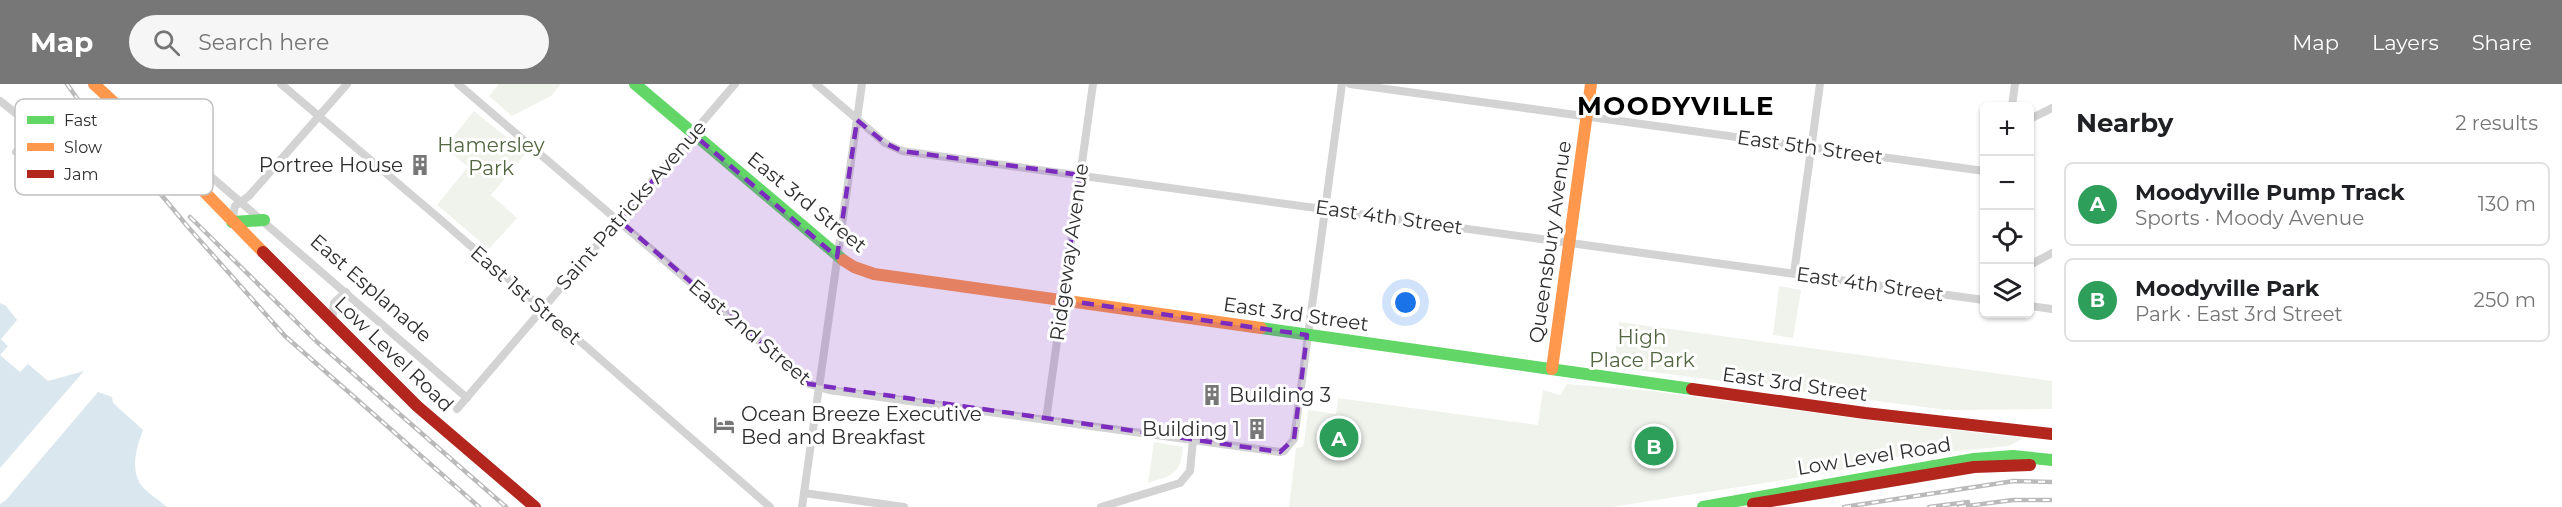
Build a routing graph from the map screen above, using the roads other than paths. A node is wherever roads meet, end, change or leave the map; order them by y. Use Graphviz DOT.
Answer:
graph roads {
  1 [pos="94,84"];
  2 [pos="281,84"];
  3 [pos="347,84"];
  4 [pos="458,84"];
  5 [pos="635,84"];
  6 [pos="735,84"];
  7 [pos="816,84"];
  8 [pos="862,84"];
  9 [pos="1093,84"];
  10 [pos="1342,84"];
  11 [pos="1350,84"];
  12 [pos="1591,84"];
  13 [pos="1820,84"];
  14 [pos="2015,84"];
  15 [pos="110,99"];
  16 [pos="0,101"];
  17 [pos="2013,102"];
  18 [pos="2052,108"];
  19 [pos="15,112"];
  20 [pos="319,116"];
  21 [pos="1587,116"];
  22 [pos="2034,117"];
  23 [pos="858,120"];
  24 [pos="693,134"];
  25 [pos="1812,147"];
  26 [pos="1980,170"];
  27 [pos="1080,175"];
  28 [pos="213,178"];
  29 [pos="207,195"];
  30 [pos="249,196"];
  31 [pos="240,200"];
  32 [pos="249,207"];
  33 [pos="1324,208"];
  34 [pos="264,220"];
  35 [pos="619,220"];
  36 [pos="232,222"];
  37 [pos="1568,242"];
  38 [pos="2052,253"];
  39 [pos="839,257"];
  40 [pos="2032,264"];
  41 [pos="1794,273"];
  42 [pos="346,292"];
  43 [pos="1980,299"];
  44 [pos="1063,300"];
  45 [pos="2034,307"];
  46 [pos="543,309"];
  47 [pos="2052,309"];
  48 [pos="332,322"];
  49 [pos="1307,335"];
  50 [pos="1552,369"];
  51 [pos="818,388"];
  52 [pos="467,398"];
  53 [pos="457,409"];
  54 [pos="1046,420"];
  55 [pos="2052,434"];
  56 [pos="1193,440"];
  57 [pos="2052,462"];
  58 [pos="804,492"];
  59 [pos="535,507"];
  60 [pos="770,507"];
  61 [pos="802,507"];
  62 [pos="904,507"];
  63 [pos="1101,507"];
  64 [pos="1704,507"];
  65 [pos="1737,507"];
  1 -- 15 [label="street, East Esplanade"];
  2 -- 20 [label="street, East 1st Street"];
  3 -- 20 [label="street"];
  4 -- 35 [label="street, East 2nd Street"];
  5 -- 24 [label="street, East 3rd Street"];
  6 -- 24 [label="street, Saint Patricks Avenue"];
  7 -- 23 [label="street, East 4th Street"];
  8 -- 23 [label="street"];
  9 -- 27 [label="street, Ridgeway Avenue"];
  10 -- 33 [label="street"];
  11 -- 21 [label="street, East 5th Street"];
  12 -- 21 [label="street, Queensbury Avenue"];
  13 -- 25 [label="street"];
  14 -- 17 [label="street"];
  16 -- 19 [label="street"];
  18 -- 22 [label="street"];
  20 -- 30 [label="street"];
  20 -- 46 [label="street, East 1st Street"];
  21 -- 25 [label="street, East 5th Street"];
  21 -- 37 [label="street, Queensbury Avenue"];
  23 -- 27 [label="street, East 4th Street"];
  23 -- 39 [label="street"];
  24 -- 35 [label="street, Saint Patricks Avenue"];
  24 -- 39 [label="street, East 3rd Street"];
  25 -- 26 [label="street, East 5th Street"];
  25 -- 41 [label="street"];
  27 -- 33 [label="street, East 4th Street"];
  27 -- 44 [label="street, Ridgeway Avenue"];
  28 -- 31 [label="street, East Esplanade"];
  29 -- 36 [label="street, East Esplanade"];
  30 -- 31 [label="street"];
  30 -- 32 [label="street"];
  31 -- 32 [label="street, East Esplanade"];
  31 -- 36 [label="street"];
  32 -- 34 [label="street, East Esplanade"];
  33 -- 37 [label="street, East 4th Street"];
  33 -- 49 [label="street"];
  34 -- 36 [label="street"];
  34 -- 42 [label="street, East Esplanade"];
  35 -- 46 [label="street, Saint Patricks Avenue"];
  35 -- 51 [label="street, East 2nd Street"];
  36 -- 48 [label="street, Low Level Road"];
  37 -- 41 [label="street, East 4th Street"];
  37 -- 50 [label="street, Queensbury Avenue"];
  38 -- 40 [label="street"];
  39 -- 44 [label="street, East 3rd Street"];
  39 -- 51 [label="street"];
  41 -- 43 [label="street, East 4th Street"];
  42 -- 48 [label="street"];
  42 -- 52 [label="street, East Esplanade"];
  44 -- 49 [label="street, East 3rd Street"];
  44 -- 54 [label="street, Ridgeway Avenue"];
  45 -- 47 [label="street"];
  46 -- 52 [label="street, Saint Patricks Avenue"];
  46 -- 60 [label="street, East 1st Street"];
  48 -- 59 [label="street, Low Level Road"];
  49 -- 50 [label="street, East 3rd Street"];
  49 -- 56 [label="street, East 2nd Street"];
  50 -- 55 [label="street, East 3rd Street"];
  51 -- 54 [label="street, East 2nd Street"];
  51 -- 58 [label="street"];
  52 -- 53 [label="street, Saint Patricks Avenue"];
  54 -- 56 [label="street, East 2nd Street"];
  56 -- 63 [label="street"];
  57 -- 64 [label="street, Low Level Road"];
  57 -- 65 [label="street, Low Level Road"];
  58 -- 61 [label="street"];
  58 -- 62 [label="street"];
}
